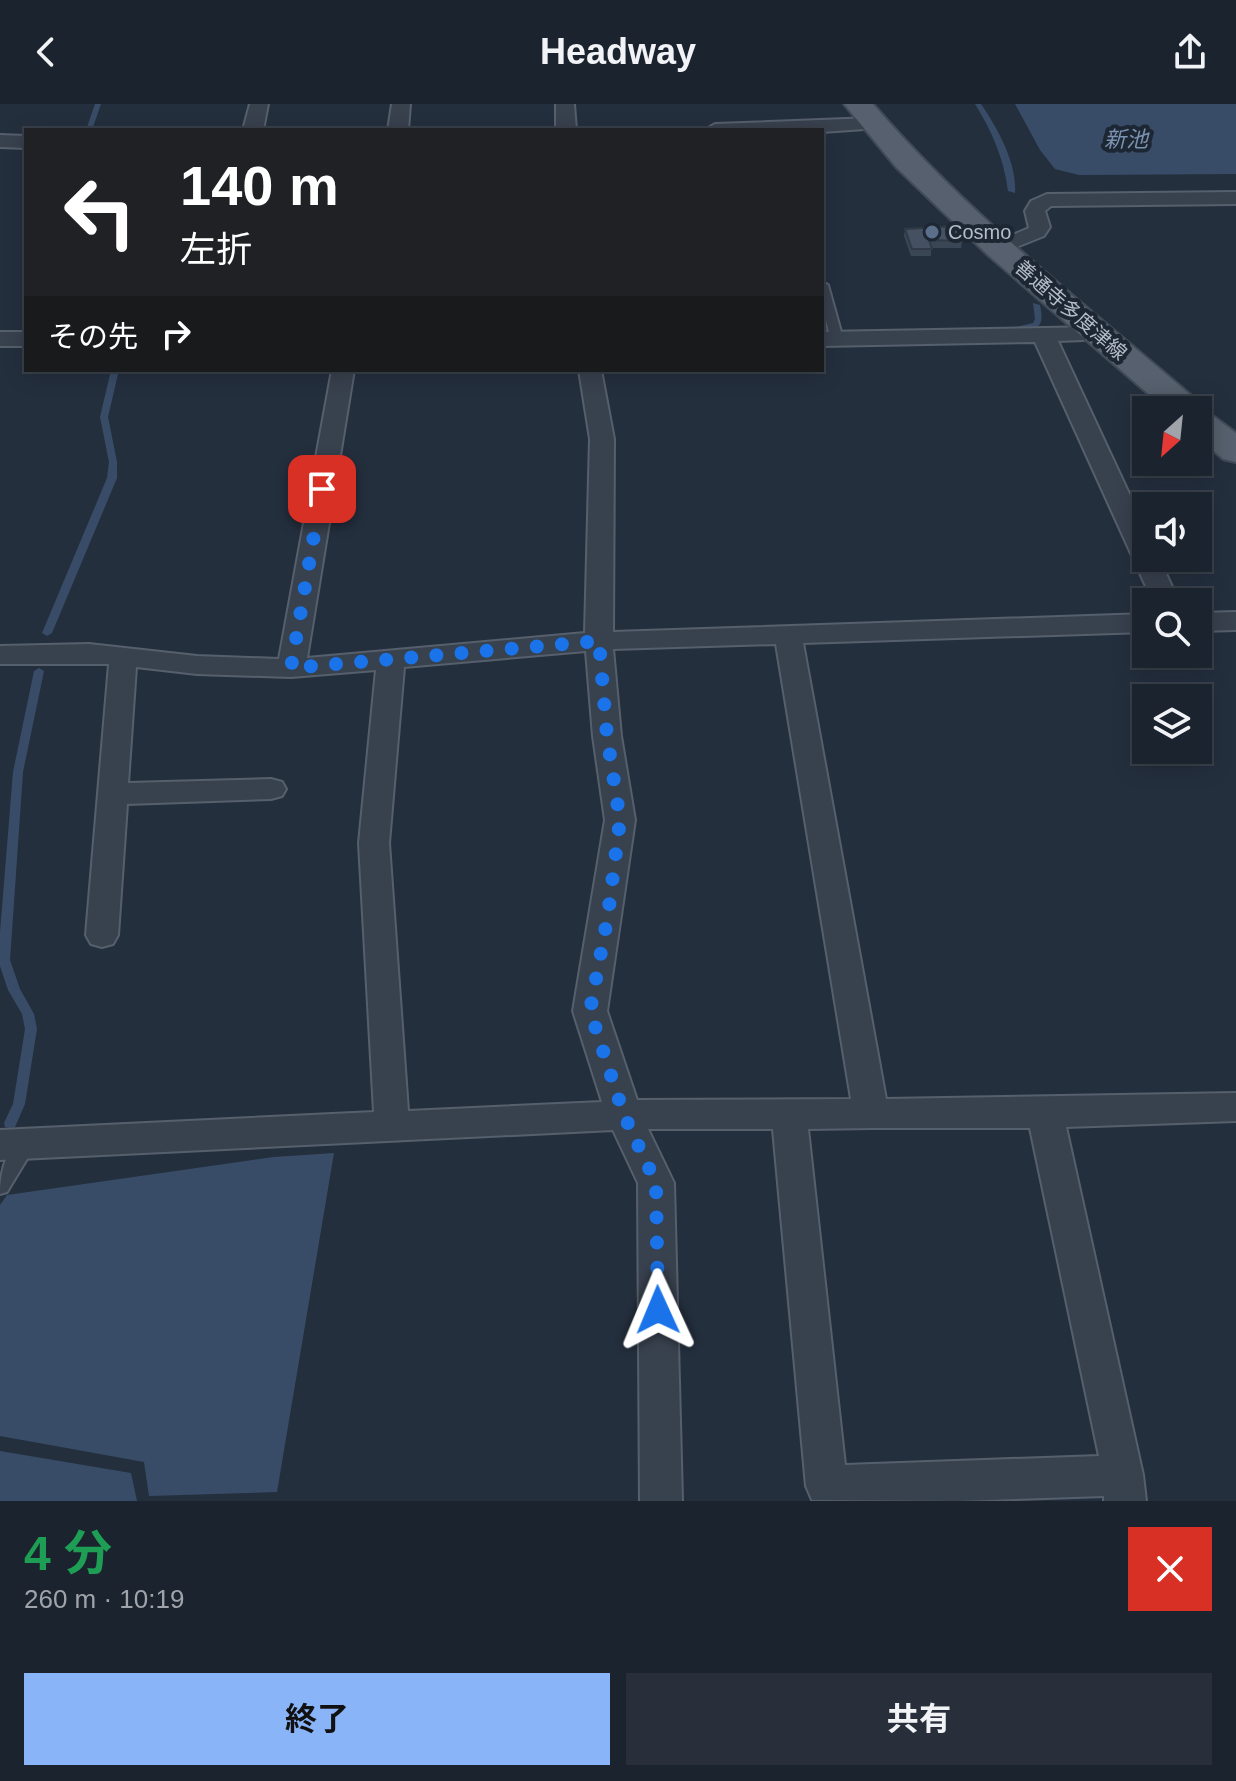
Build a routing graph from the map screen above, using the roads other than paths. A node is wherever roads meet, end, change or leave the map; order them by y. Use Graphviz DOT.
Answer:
graph roads {
  1 [pos="259,104"];
  2 [pos="401,104"];
  3 [pos="565,104"];
  4 [pos="865,114"];
  5 [pos="253,128"];
  6 [pos="398,128"];
  7 [pos="566,128"];
  8 [pos="783,128"];
  9 [pos="0,141"];
  10 [pos="24,142"];
  11 [pos="1236,198"];
  12 [pos="999,248"];
  13 [pos="824,298"];
  14 [pos="1099,334"];
  15 [pos="1044,336"];
  16 [pos="0,339"];
  17 [pos="24,339"];
  18 [pos="830,339"];
  19 [pos="343,372"];
  20 [pos="590,372"];
  21 [pos="1172,396"];
  22 [pos="1212,431"];
  23 [pos="1236,451"];
  24 [pos="1132,528"];
  25 [pos="1236,621"];
  26 [pos="1212,622"];
  27 [pos="1132,623"];
  28 [pos="788,635"];
  29 [pos="599,641"];
  30 [pos="0,655"];
  31 [pos="123,657"];
  32 [pos="391,659"];
  33 [pos="291,668"];
  34 [pos="271,789"];
  35 [pos="113,794"];
  36 [pos="102,935"];
  37 [pos="1236,1107"];
  38 [pos="1045,1113"];
  39 [pos="789,1114"];
  40 [pos="871,1114"];
  41 [pos="624,1115"];
  42 [pos="392,1127"];
  43 [pos="14,1145"];
  44 [pos="0,1186"];
  45 [pos="1124,1488"];
  46 [pos="661,1501"];
  1 -- 5 [label="street"];
  2 -- 6 [label="street"];
  3 -- 7 [label="street"];
  4 -- 8 [label="street"];
  4 -- 12 [label="main road, 善通寺多度津線"];
  9 -- 10 [label="street"];
  11 -- 12 [label="street"];
  12 -- 14 [label="main road, 善通寺多度津線"];
  13 -- 18 [label="lane"];
  14 -- 15 [label="street"];
  14 -- 21 [label="main road, 善通寺多度津線"];
  15 -- 18 [label="street"];
  15 -- 24 [label="street"];
  16 -- 17 [label="street"];
  19 -- 33 [label="street"];
  20 -- 29 [label="street"];
  22 -- 23 [label="main road"];
  25 -- 26 [label="street"];
  27 -- 28 [label="street"];
  28 -- 29 [label="street"];
  28 -- 40 [label="street"];
  29 -- 32 [label="street"];
  29 -- 41 [label="street"];
  30 -- 31 [label="street"];
  31 -- 33 [label="street"];
  31 -- 35 [label="street"];
  32 -- 33 [label="street"];
  32 -- 42 [label="street"];
  34 -- 35 [label="street"];
  35 -- 36 [label="street"];
  37 -- 38 [label="street"];
  38 -- 40 [label="street"];
  38 -- 45 [label="street"];
  39 -- 40 [label="street"];
  39 -- 41 [label="street"];
  39 -- 45 [label="street"];
  41 -- 42 [label="street"];
  41 -- 46 [label="street"];
  42 -- 43 [label="street"];
  43 -- 44 [label="lane"];
}
